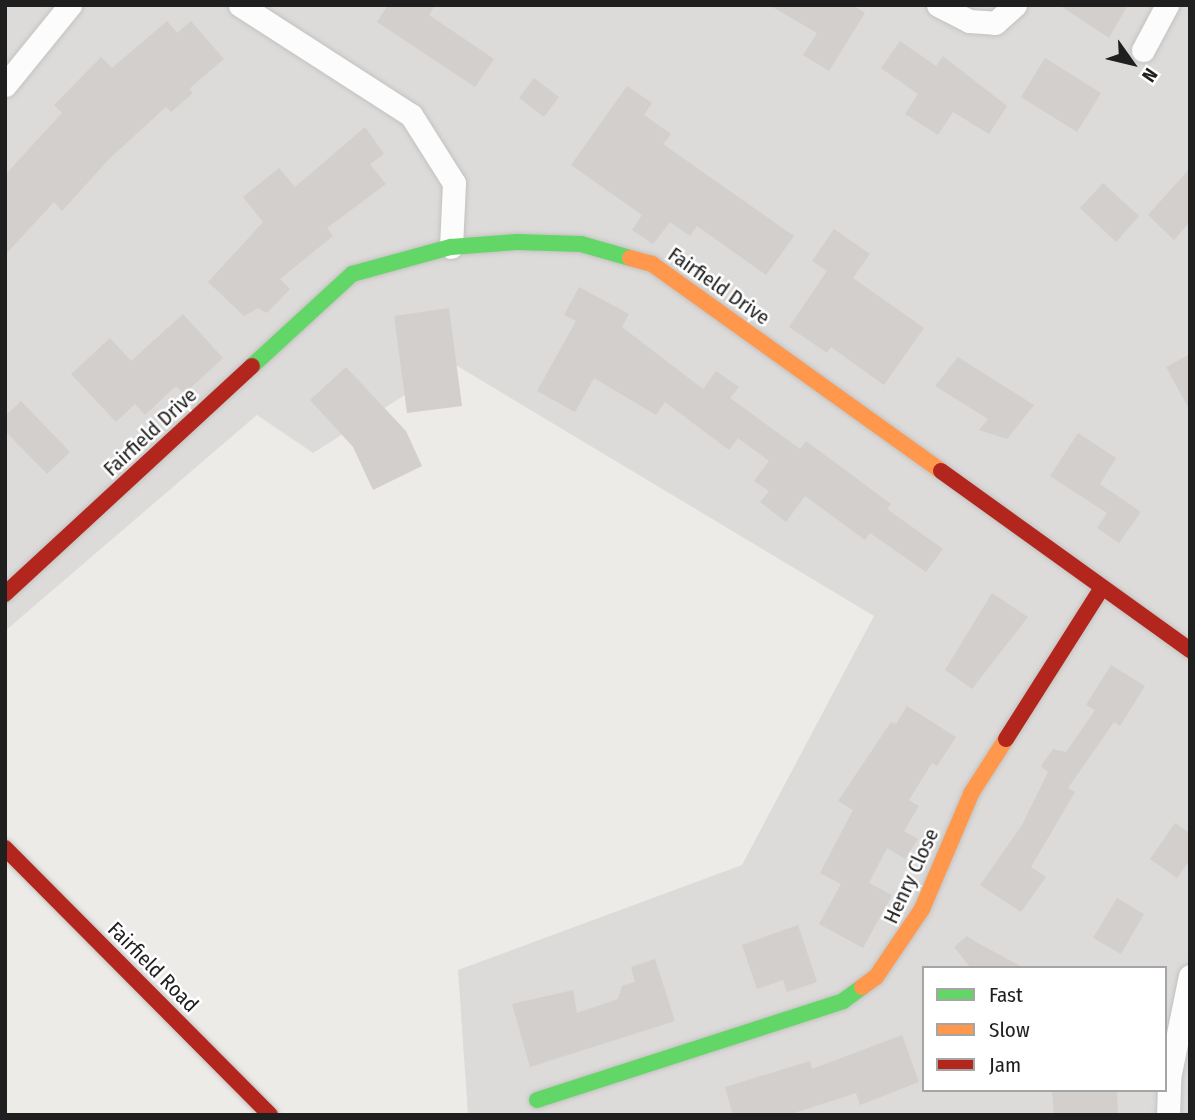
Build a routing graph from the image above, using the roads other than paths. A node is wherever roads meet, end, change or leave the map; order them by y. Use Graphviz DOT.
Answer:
graph roads {
  1 [pos="70,5"];
  2 [pos="240,5"];
  3 [pos="939,5"];
  4 [pos="1015,5"];
  5 [pos="1167,5"];
  6 [pos="1143,50"];
  7 [pos="5,85"];
  8 [pos="451,247"];
  9 [pos="1102,588"];
  10 [pos="7,590"];
  11 [pos="1190,650"];
  12 [pos="5,848"];
  13 [pos="1188,987"];
  14 [pos="537,1100"];
  15 [pos="270,1115"];
  16 [pos="1168,1115"];
  1 -- 7 [label="street"];
  2 -- 8 [label="street"];
  3 -- 4 [label="street"];
  5 -- 6 [label="street"];
  8 -- 9 [label="street, Fairfield Drive"];
  8 -- 10 [label="street, Fairfield Drive"];
  9 -- 11 [label="street, Fairfield Drive"];
  9 -- 14 [label="street, Henry Close"];
  12 -- 15 [label="street, Fairfield Road"];
  13 -- 16 [label="street"];
}
